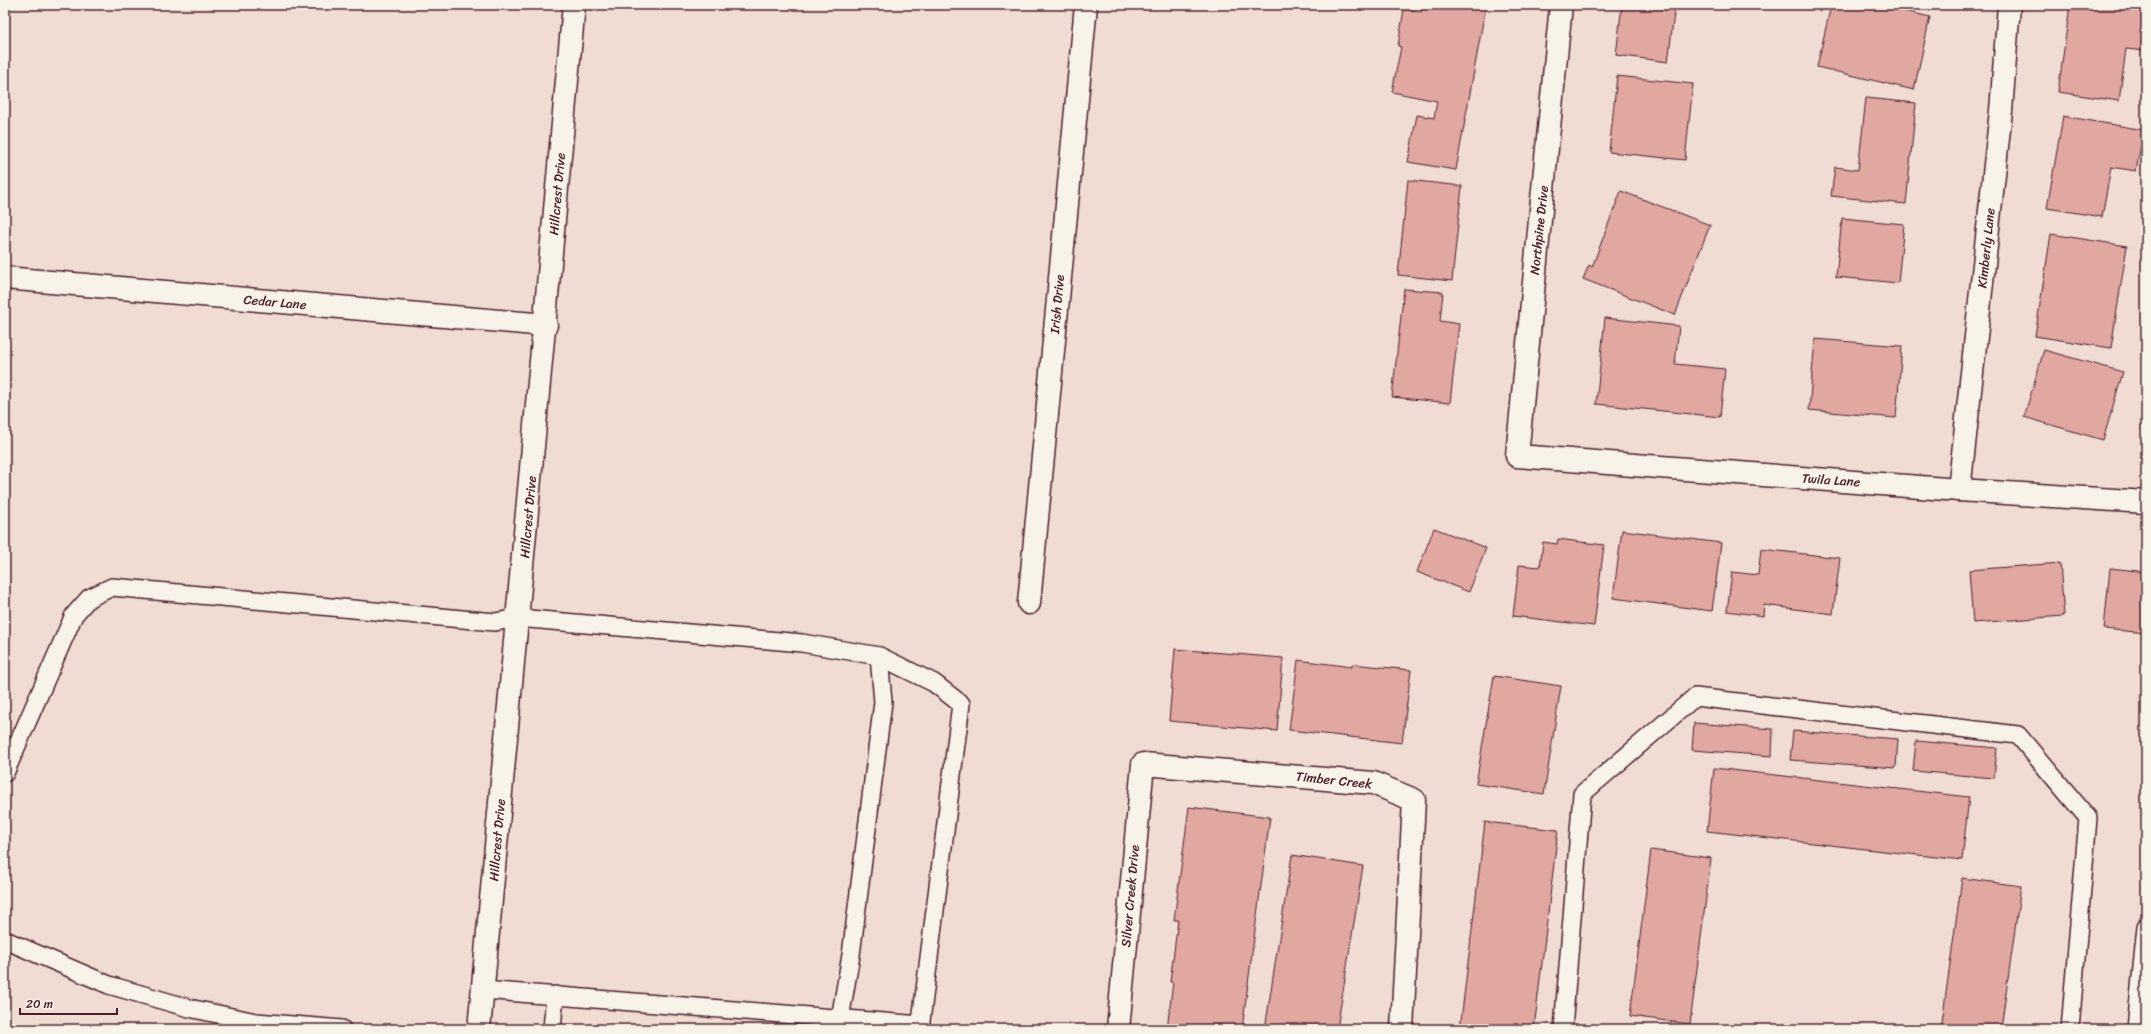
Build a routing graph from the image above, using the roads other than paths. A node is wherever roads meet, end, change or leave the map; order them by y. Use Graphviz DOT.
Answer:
graph roads {
  1 [pos="574,5"];
  2 [pos="1086,5"];
  3 [pos="1561,5"];
  4 [pos="2009,5"];
  5 [pos="5,278"];
  6 [pos="546,325"];
  7 [pos="1517,456"];
  8 [pos="1959,490"];
  9 [pos="2146,502"];
  10 [pos="1029,603"];
  11 [pos="518,618"];
  12 [pos="879,656"];
  13 [pos="1143,764"];
  14 [pos="5,773"];
  15 [pos="2146,926"];
  16 [pos="5,940"];
  17 [pos="483,990"];
  18 [pos="555,995"];
  19 [pos="840,1019"];
  20 [pos="921,1027"];
  21 [pos="342,1029"];
  22 [pos="480,1029"];
  23 [pos="552,1029"];
  24 [pos="1118,1029"];
  25 [pos="1402,1029"];
  26 [pos="1563,1029"];
  27 [pos="2070,1029"];
  28 [pos="2136,1029"];
  1 -- 6 [label="street, Hillcrest Drive"];
  2 -- 10 [label="street, Irish Drive"];
  3 -- 7 [label="street, Northpine Drive"];
  4 -- 8 [label="street, Kimberly Lane"];
  5 -- 6 [label="street, Cedar Lane"];
  6 -- 11 [label="street, Hillcrest Drive"];
  7 -- 8 [label="street, Twila Lane"];
  8 -- 9 [label="street, Twila Lane"];
  11 -- 12 [label="lane"];
  11 -- 14 [label="lane"];
  11 -- 17 [label="street, Hillcrest Drive"];
  12 -- 19 [label="lane"];
  12 -- 20 [label="lane"];
  13 -- 24 [label="street, Silver Creek Drive"];
  13 -- 25 [label="street, Timber Creek"];
  15 -- 28 [label="lane"];
  16 -- 21 [label="lane"];
  17 -- 18 [label="lane"];
  17 -- 22 [label="street, Hillcrest Drive"];
  18 -- 19 [label="lane"];
  18 -- 23 [label="lane"];
  19 -- 20 [label="lane"];
  26 -- 27 [label="lane"];
}
